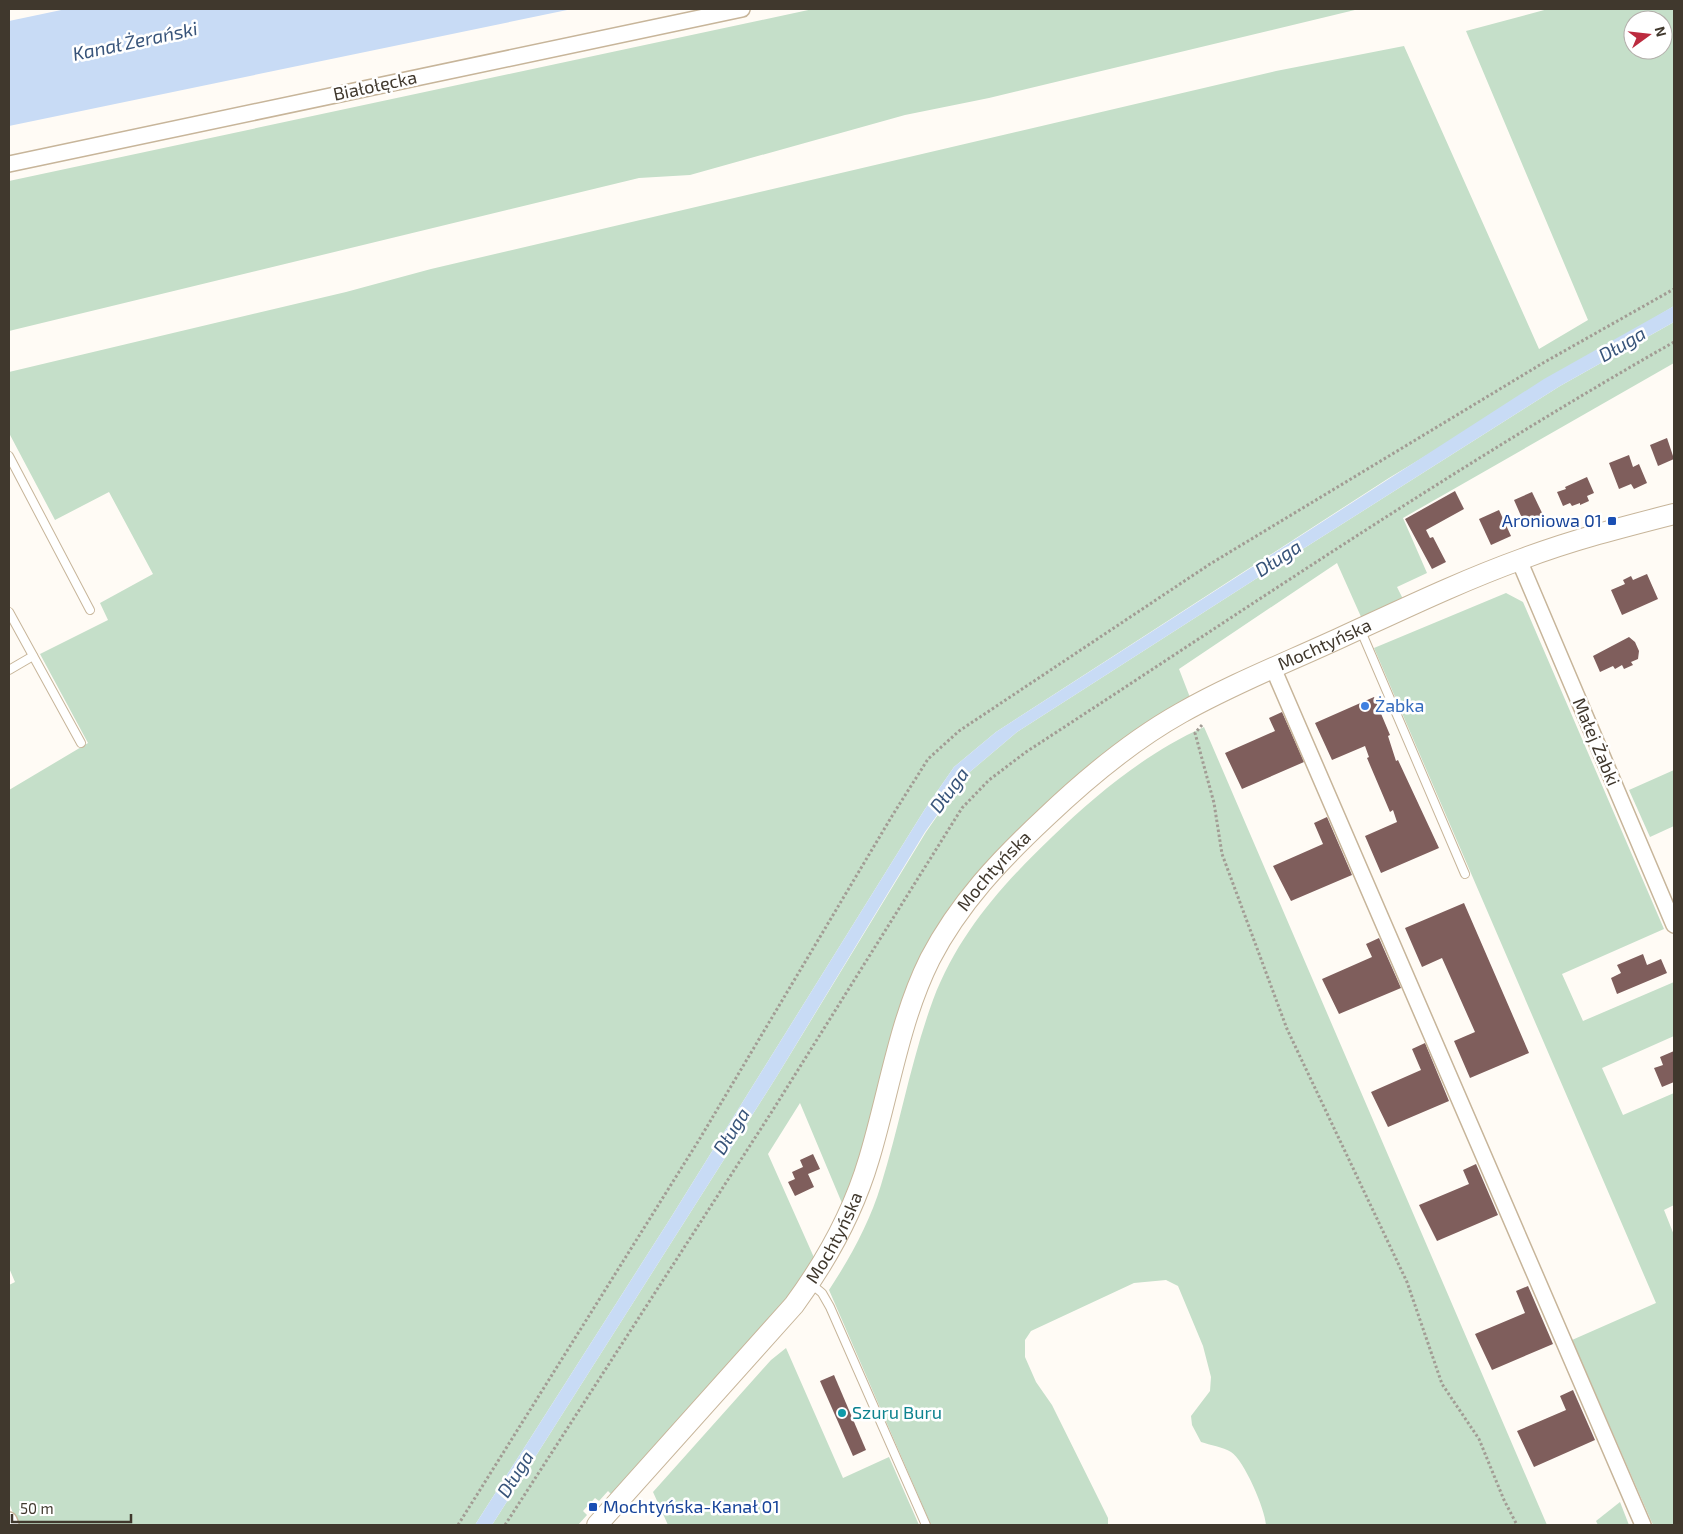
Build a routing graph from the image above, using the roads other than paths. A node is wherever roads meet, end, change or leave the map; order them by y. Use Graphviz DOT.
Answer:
graph roads {
  1 [pos="742,9"];
  2 [pos="9,164"];
  3 [pos="9,456"];
  4 [pos="1674,514"];
  5 [pos="1519,560"];
  6 [pos="90,610"];
  7 [pos="9,612"];
  8 [pos="1360,629"];
  9 [pos="33,656"];
  10 [pos="1273,668"];
  11 [pos="9,670"];
  12 [pos="81,743"];
  13 [pos="1465,874"];
  14 [pos="1674,925"];
  15 [pos="810,1283"];
  16 [pos="9,1520"];
  17 [pos="11,1525"];
  18 [pos="597,1525"];
  19 [pos="926,1525"];
  20 [pos="1643,1525"];
  1 -- 2 [label="street, Białołęcka"];
  3 -- 6 [label="lane"];
  4 -- 5 [label="street, Mochtyńska"];
  5 -- 8 [label="street, Mochtyńska"];
  5 -- 14 [label="street, Małej Żabki"];
  7 -- 9 [label="lane"];
  8 -- 10 [label="street, Mochtyńska"];
  8 -- 13 [label="lane"];
  9 -- 11 [label="lane"];
  9 -- 12 [label="lane"];
  10 -- 15 [label="street, Mochtyńska"];
  10 -- 20 [label="street"];
  15 -- 18 [label="street, Mochtyńska"];
  15 -- 19 [label="lane"];
  16 -- 17 [label="street"];
}
